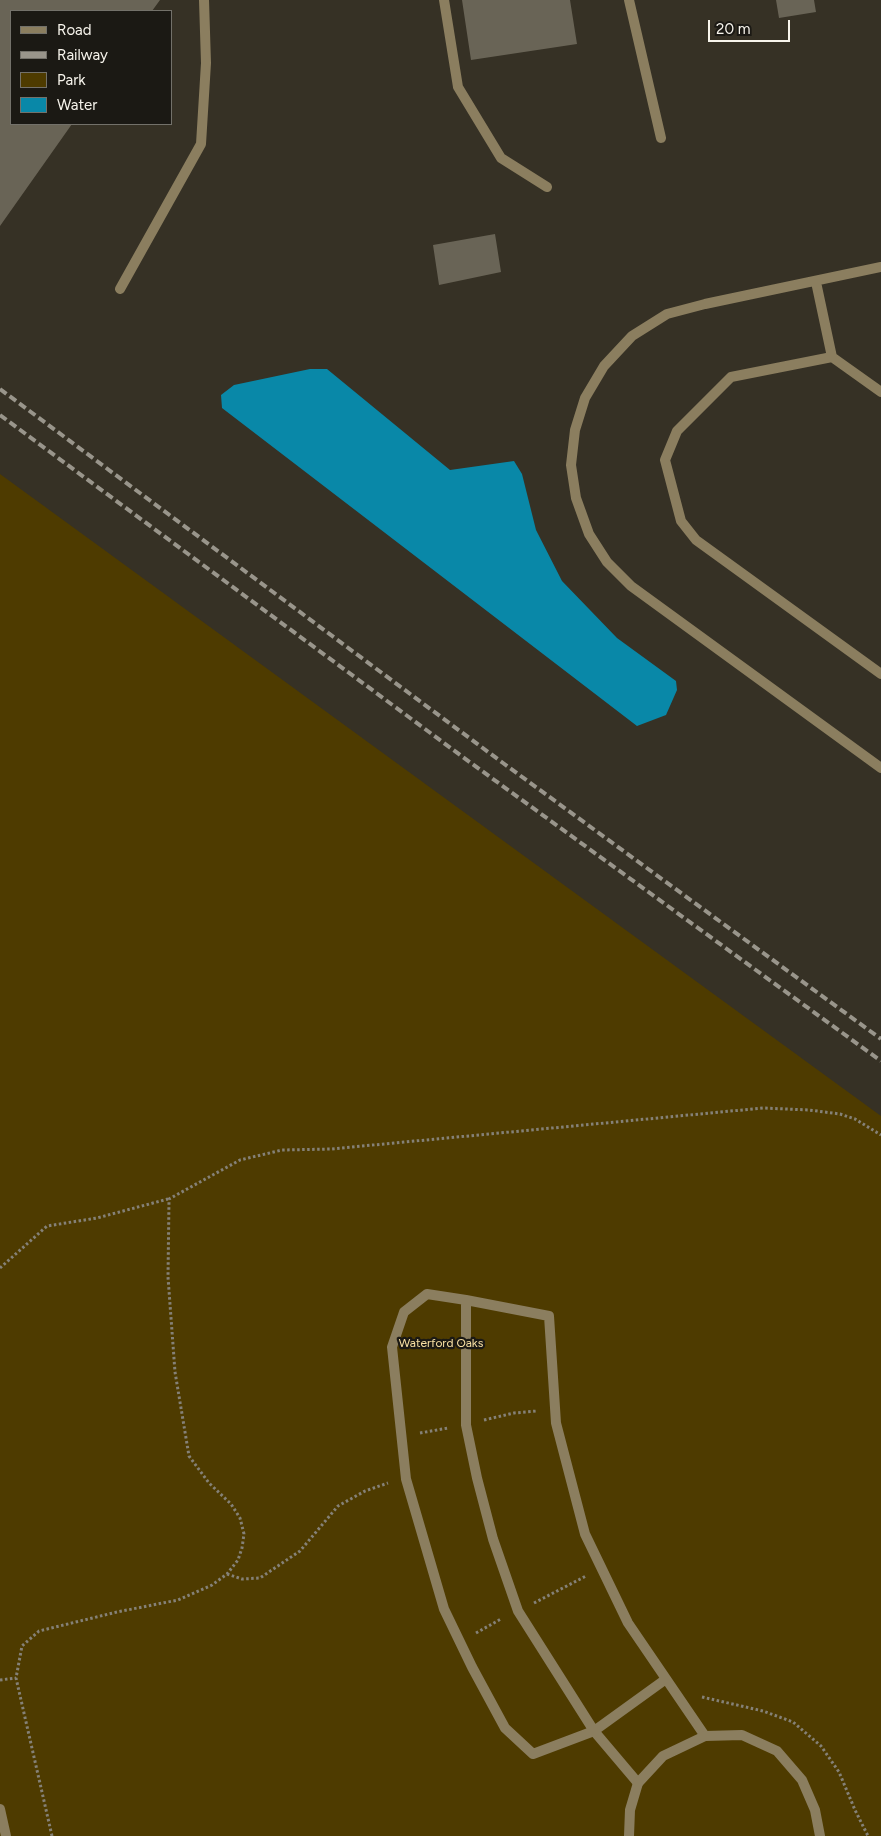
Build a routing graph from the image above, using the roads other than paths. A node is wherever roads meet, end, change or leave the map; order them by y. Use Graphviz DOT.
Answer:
graph roads {
  1 [pos="204,0"];
  2 [pos="444,0"];
  3 [pos="629,0"];
  4 [pos="662,138"];
  5 [pos="547,187"];
  6 [pos="881,267"];
  7 [pos="816,282"];
  8 [pos="120,289"];
  9 [pos="832,357"];
  10 [pos="881,392"];
  11 [pos="881,674"];
  12 [pos="881,768"];
  13 [pos="466,1300"];
  14 [pos="666,1679"];
  15 [pos="594,1730"];
  16 [pos="705,1736"];
  17 [pos="638,1783"];
  18 [pos="0,1809"];
  19 [pos="6,1836"];
  20 [pos="629,1836"];
  21 [pos="820,1836"];
  1 -- 8 [label="street"];
  2 -- 5 [label="street"];
  3 -- 4 [label="street"];
  6 -- 7 [label="street"];
  7 -- 9 [label="street"];
  7 -- 12 [label="street"];
  9 -- 10 [label="street"];
  9 -- 11 [label="street"];
  13 -- 14 [label="street"];
  13 -- 15 [label="street"];
  13 -- 15 [label="street"];
  14 -- 15 [label="street"];
  14 -- 16 [label="street"];
  15 -- 17 [label="street"];
  16 -- 17 [label="street"];
  16 -- 21 [label="street"];
  17 -- 20 [label="street"];
  18 -- 19 [label="street"];
}
